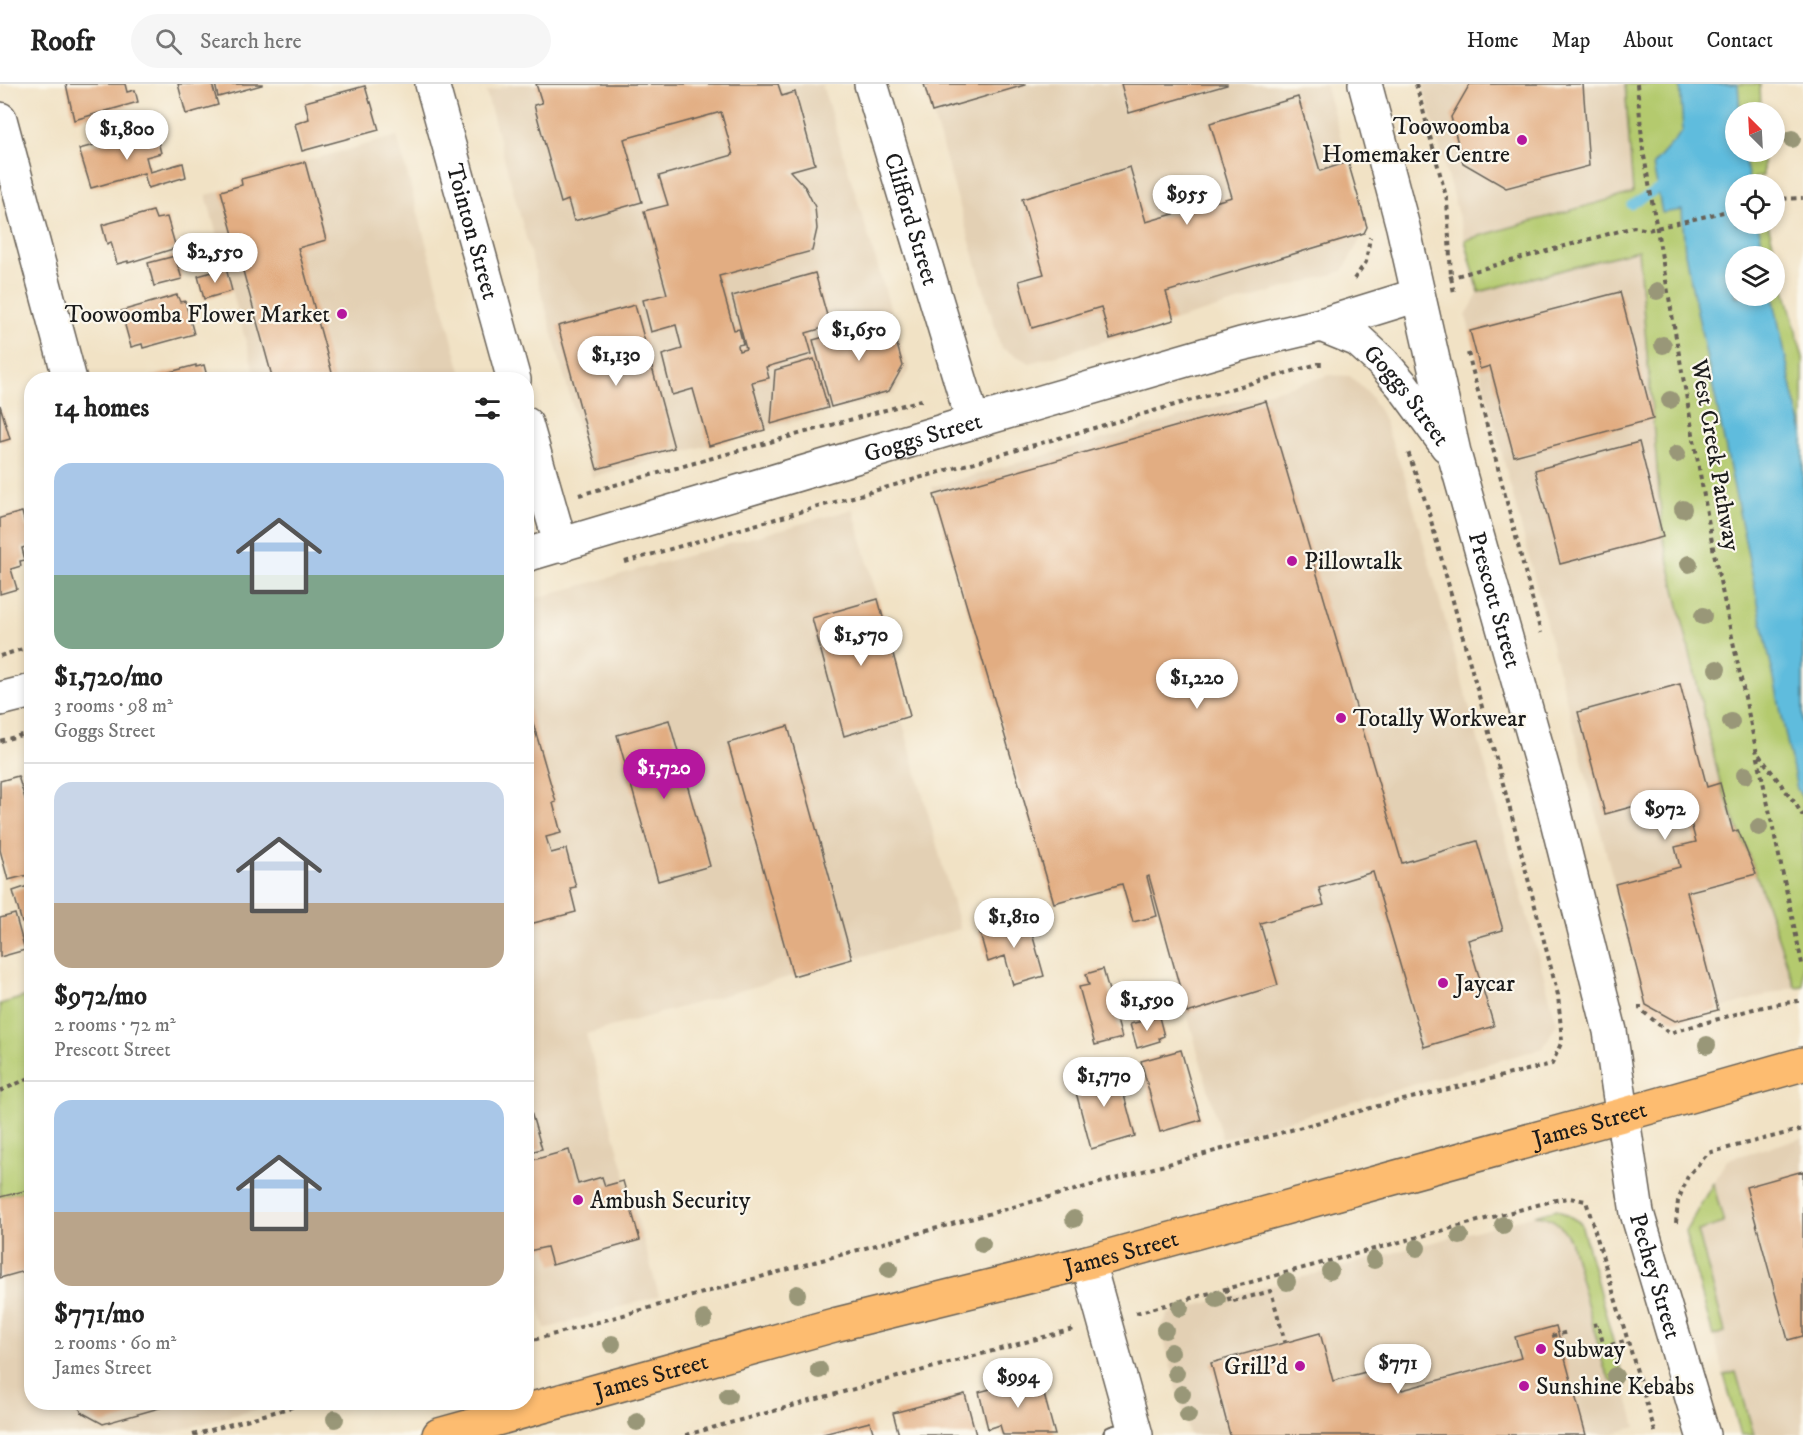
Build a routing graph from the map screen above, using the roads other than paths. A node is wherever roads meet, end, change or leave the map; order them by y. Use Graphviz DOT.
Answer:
graph roads {
  1 [pos="432,84"];
  2 [pos="871,84"];
  3 [pos="1365,84"];
  4 [pos="0,118"];
  5 [pos="1418,295"];
  6 [pos="1321,324"];
  7 [pos="68,372"];
  8 [pos="512,372"];
  9 [pos="974,422"];
  10 [pos="534,452"];
  11 [pos="1455,457"];
  12 [pos="561,546"];
  13 [pos="534,553"];
  14 [pos="24,693"];
  15 [pos="0,699"];
  16 [pos="1803,1064"];
  17 [pos="1622,1115"];
  18 [pos="1088,1262"];
  19 [pos="534,1409"];
  20 [pos="530,1410"];
  21 [pos="1127,1433"];
  22 [pos="440,1435"];
  23 [pos="1702,1435"];
  1 -- 8 [label="street, Tointon Street"];
  2 -- 9 [label="street, Clifford Street"];
  3 -- 5 [label="street, Prescott Street"];
  4 -- 7 [label="street"];
  5 -- 6 [label="street, Goggs Street"];
  5 -- 11 [label="street, Prescott Street"];
  6 -- 9 [label="street, Goggs Street"];
  6 -- 11 [label="street, Goggs Street"];
  9 -- 12 [label="street, Goggs Street"];
  10 -- 12 [label="street"];
  11 -- 17 [label="street, Prescott Street"];
  12 -- 13 [label="street, Goggs Street"];
  14 -- 15 [label="street"];
  16 -- 17 [label="highway, James Street"];
  17 -- 18 [label="highway, James Street"];
  17 -- 23 [label="street, Pechey Street"];
  18 -- 19 [label="highway, James Street"];
  18 -- 21 [label="street"];
  20 -- 22 [label="highway, James Street"];
}
